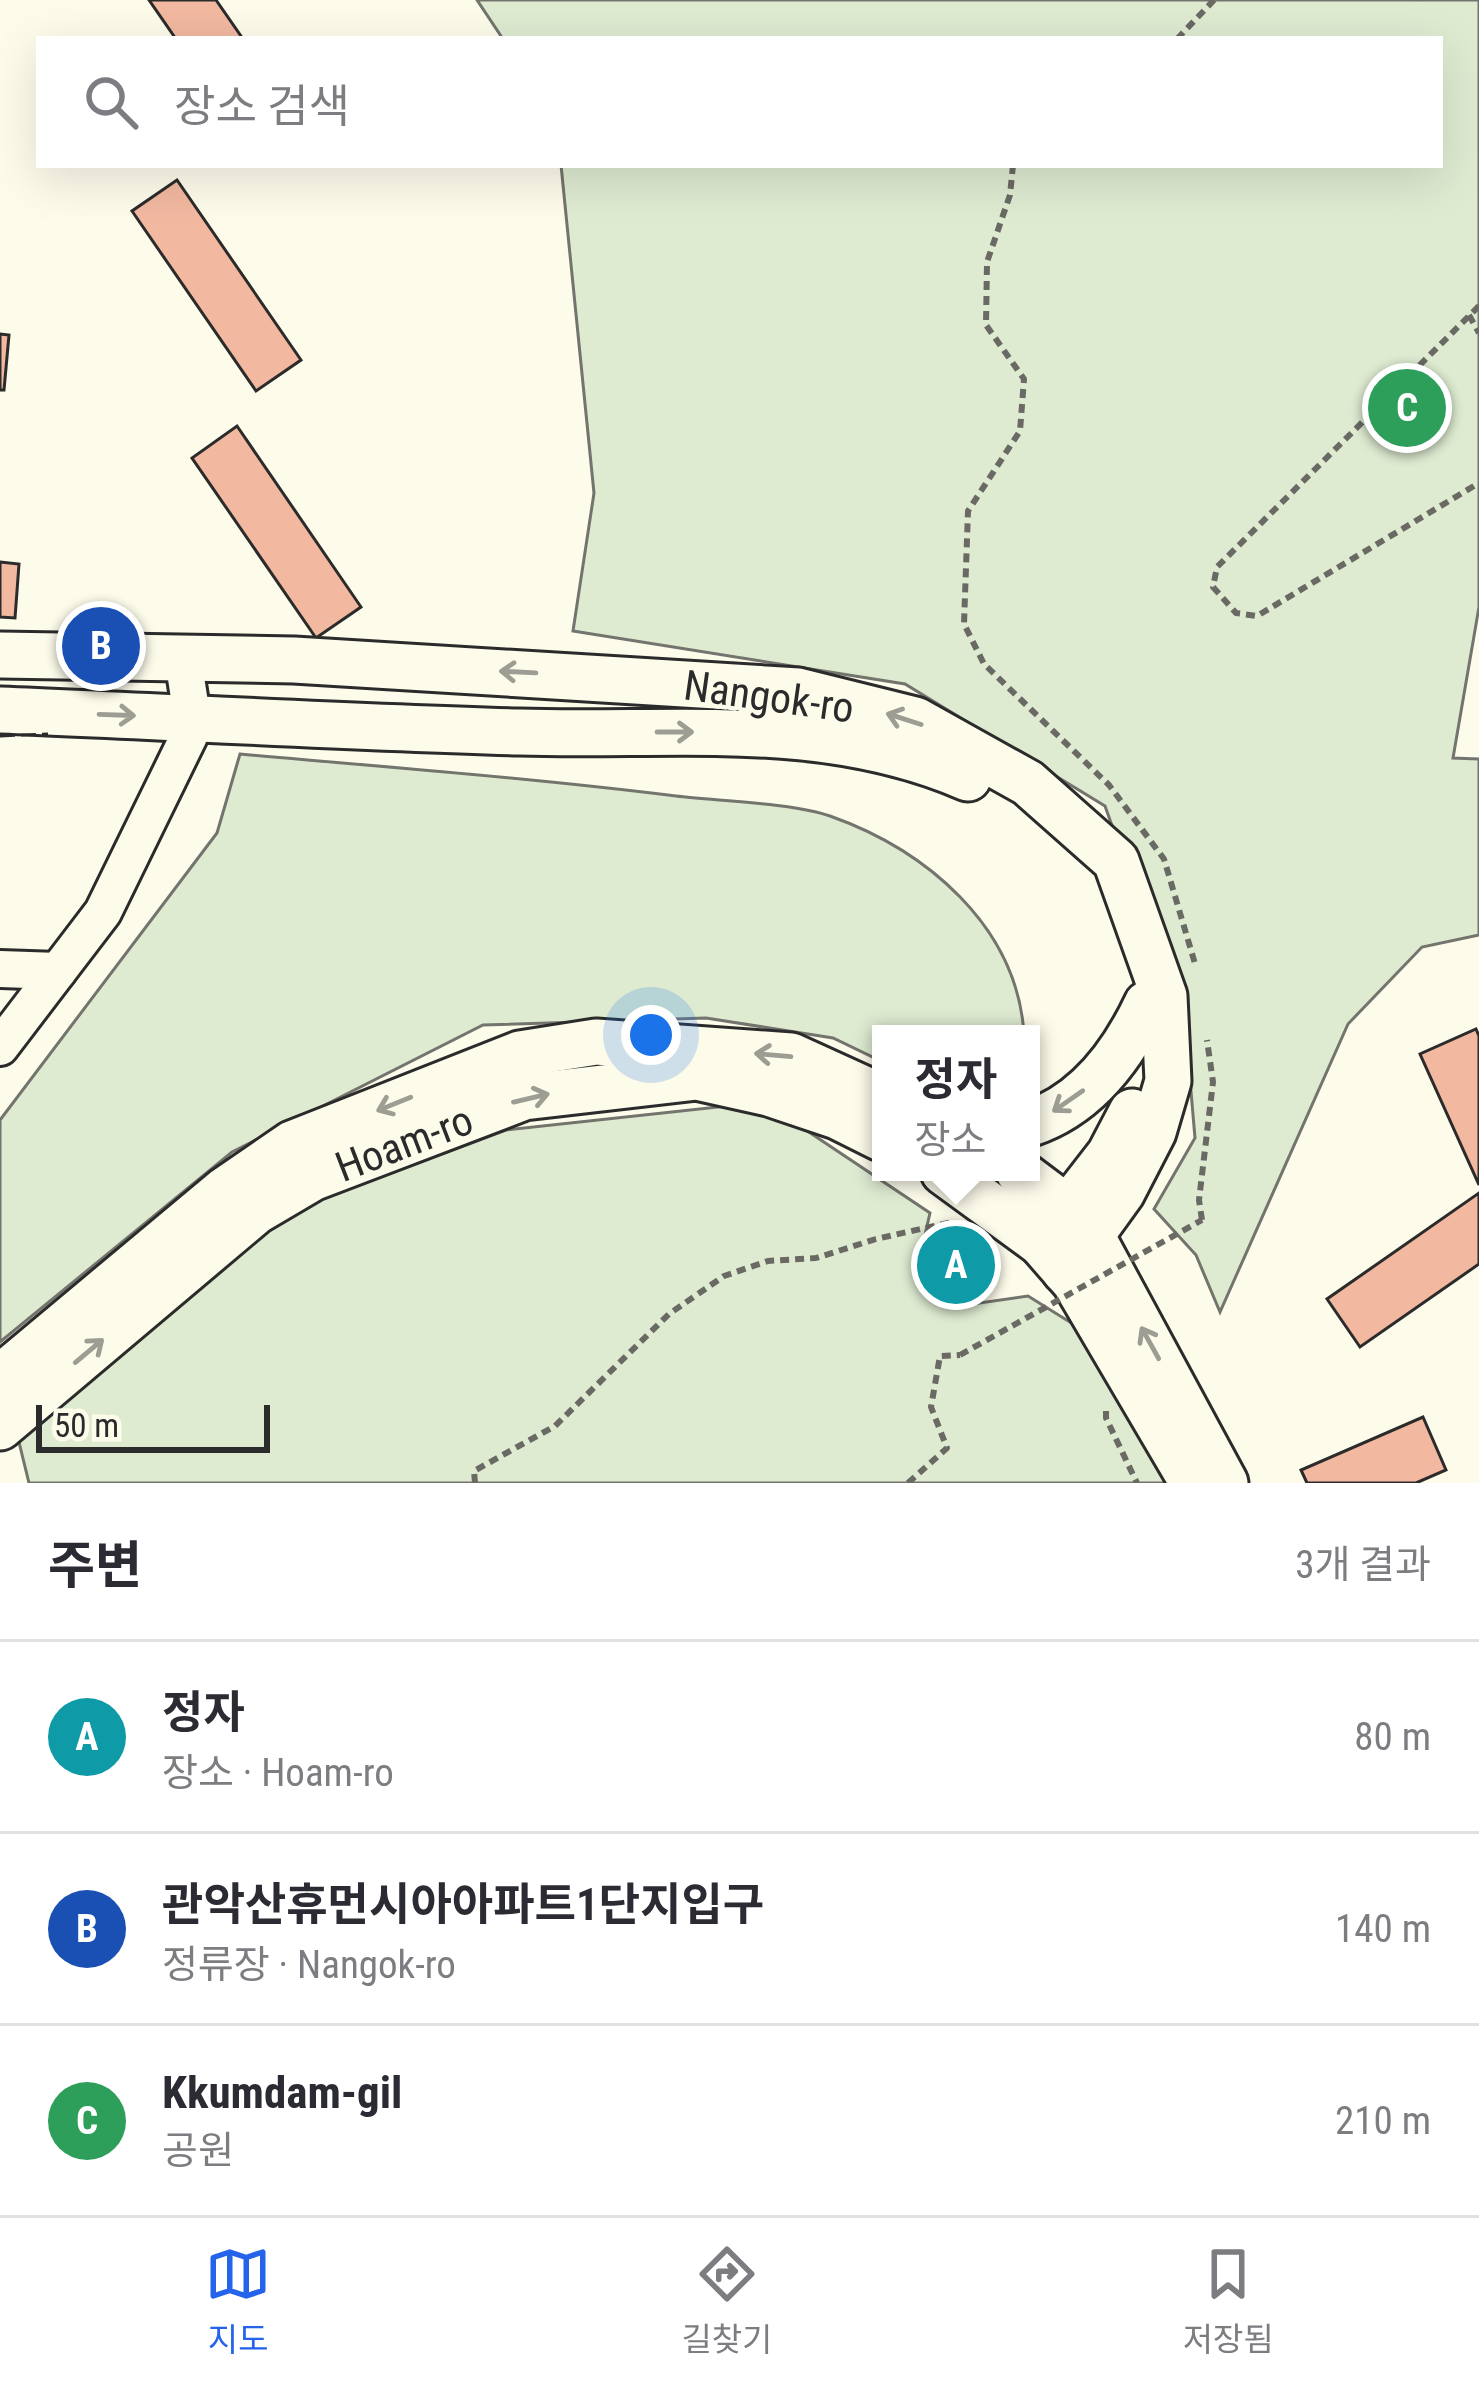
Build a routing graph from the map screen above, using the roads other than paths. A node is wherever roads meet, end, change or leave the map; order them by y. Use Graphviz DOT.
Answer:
graph roads {
  1 [pos="0,655"];
  2 [pos="183,658"];
  3 [pos="0,710"];
  4 [pos="192,718"];
  5 [pos="0,969"];
  6 [pos="58,971"];
  7 [pos="1147,1004"];
  8 [pos="0,1047"];
  9 [pos="872,1092"];
  10 [pos="1040,1118"];
  11 [pos="872,1134"];
  12 [pos="960,1181"];
  13 [pos="1025,1181"];
  14 [pos="1066,1240"];
  15 [pos="0,1378"];
  16 [pos="0,1426"];
  17 [pos="1193,1483"];
  18 [pos="1225,1483"];
  1 -- 2 [label="main road, Nangok-ro"];
  2 -- 4 [label="lane"];
  14 -- 2 [label="main road, Nangok-ro, one-way"];
  3 -- 4 [label="main road, Nangok-ro, one-way"];
  4 -- 6 [label="lane"];
  4 -- 7 [label="main road, Nangok-ro, one-way"];
  5 -- 6 [label="lane"];
  6 -- 8 [label="lane"];
  7 -- 10 [label="main road, one-way"];
  7 -- 14 [label="main road, Nangok-ro"];
  9 -- 15 [label="main road, one-way"];
  16 -- 11 [label="main road, Hoam-ro, one-way"];
  12 -- 14 [label="main road"];
  13 -- 14 [label="main road"];
  14 -- 17 [label="main road"];
  18 -- 14 [label="main road, one-way"];
}
